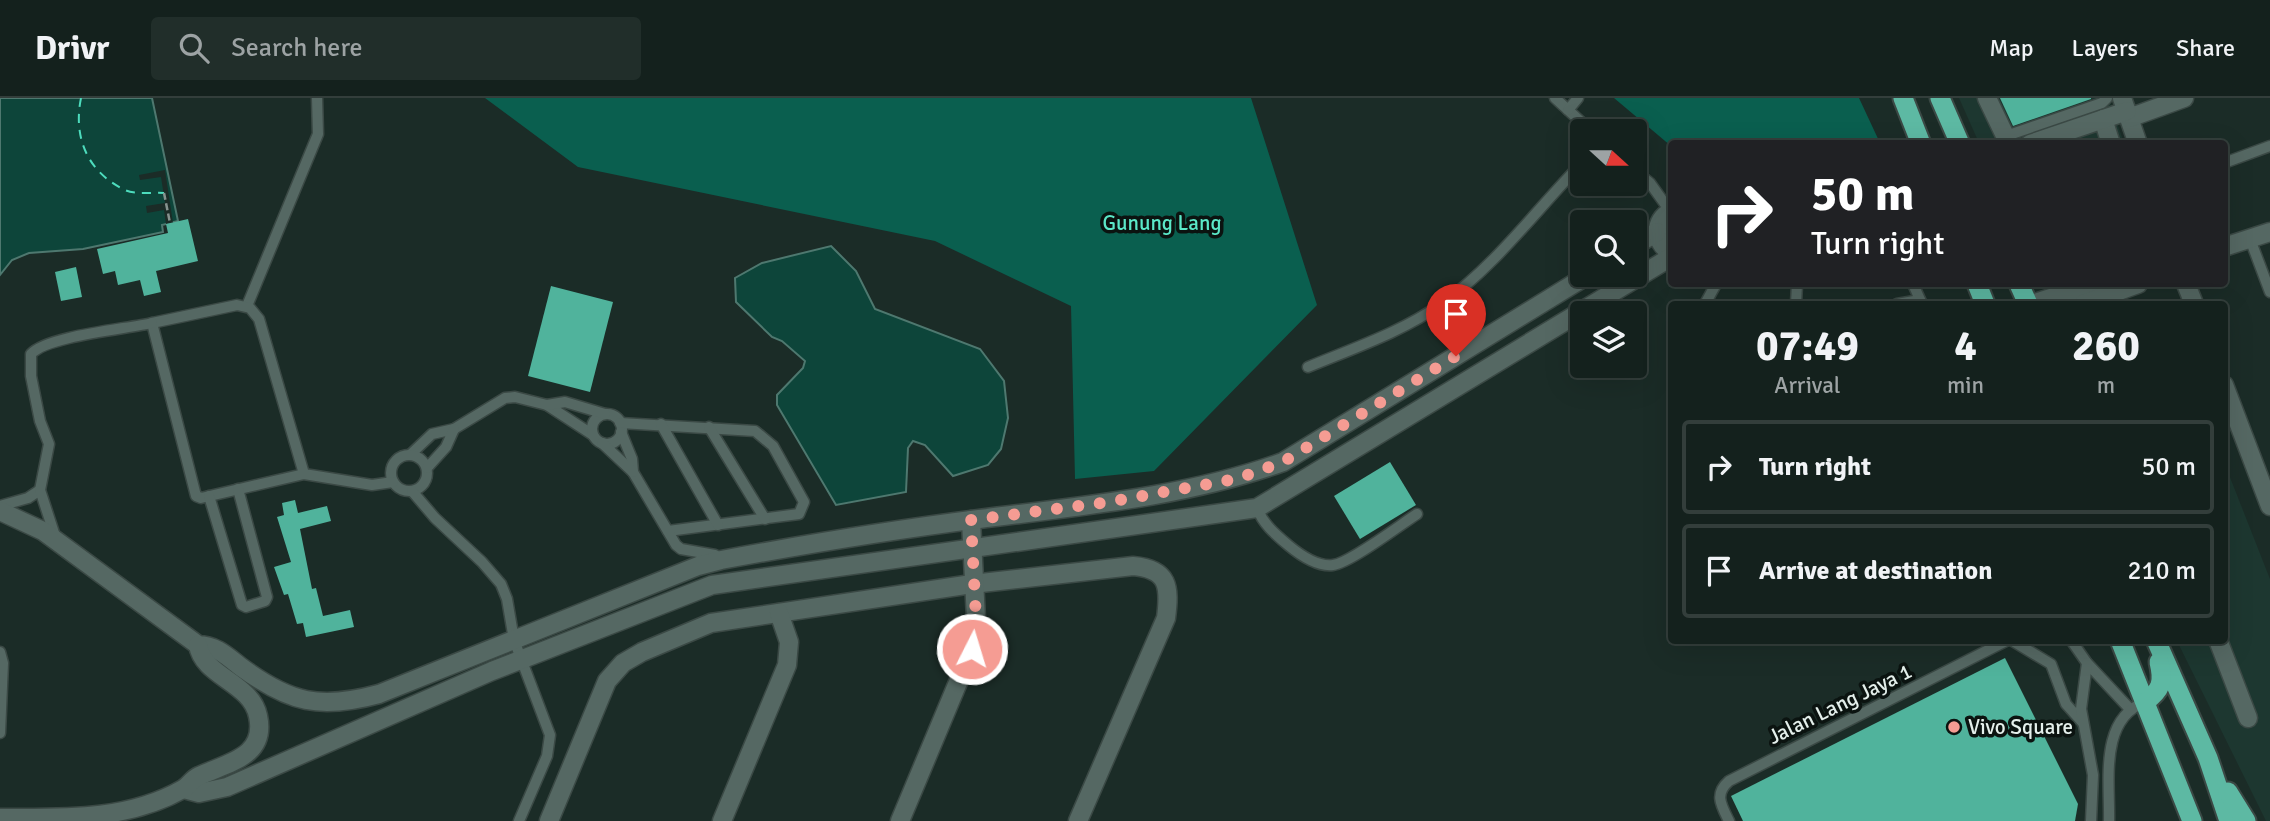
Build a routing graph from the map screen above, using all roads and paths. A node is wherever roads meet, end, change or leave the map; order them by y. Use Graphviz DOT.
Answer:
graph roads {
  1 [pos="317,98"];
  2 [pos="1555,98"];
  3 [pos="1578,98"];
  4 [pos="1903,98"];
  5 [pos="1940,98"];
  6 [pos="1987,98"];
  7 [pos="2107,98"];
  8 [pos="2184,98"];
  9 [pos="2126,109"];
  10 [pos="1567,110"];
  11 [pos="1577,119"];
  12 [pos="2104,119"];
  13 [pos="1915,138"];
  14 [pos="1958,140"];
  15 [pos="2007,140"];
  16 [pos="2044,140"];
  17 [pos="2110,140"];
  18 [pos="2137,140"];
  19 [pos="2270,146"];
  20 [pos="2228,162"];
  21 [pos="1570,176"];
  22 [pos="1647,181"];
  23 [pos="164,193"];
  24 [pos="1668,208"];
  25 [pos="1668,213"];
  26 [pos="170,223"];
  27 [pos="1657,232"];
  28 [pos="2270,232"];
  29 [pos="1647,238"];
  30 [pos="2250,239"];
  31 [pos="2228,246"];
  32 [pos="1668,252"];
  33 [pos="1668,257"];
  34 [pos="1570,286"];
  35 [pos="2127,287"];
  36 [pos="2270,292"];
  37 [pos="2102,294"];
  38 [pos="2052,301"];
  39 [pos="247,306"];
  40 [pos="152,323"];
  41 [pos="1308,367"];
  42 [pos="2228,396"];
  43 [pos="547,405"];
  44 [pos="605,414"];
  45 [pos="661,424"];
  46 [pos="709,427"];
  47 [pos="620,428"];
  48 [pos="454,429"];
  49 [pos="593,435"];
  50 [pos="602,443"];
  51 [pos="411,454"];
  52 [pos="427,468"];
  53 [pos="633,472"];
  54 [pos="304,474"];
  55 [pos="393,482"];
  56 [pos="238,489"];
  57 [pos="40,490"];
  58 [pos="412,491"];
  59 [pos="209,496"];
  60 [pos="2270,506"];
  61 [pos="1256,508"];
  62 [pos="0,509"];
  63 [pos="1417,514"];
  64 [pos="765,519"];
  65 [pos="971,520"];
  66 [pos="718,525"];
  67 [pos="668,531"];
  68 [pos="56,541"];
  69 [pos="974,548"];
  70 [pos="721,560"];
  71 [pos="972,584"];
  72 [pos="779,613"];
  73 [pos="513,640"];
  74 [pos="2001,644"];
  75 [pos="2016,644"];
  76 [pos="2074,644"];
  77 [pos="2121,644"];
  78 [pos="2155,644"];
  79 [pos="2156,644"];
  80 [pos="2219,644"];
  81 [pos="198,645"];
  82 [pos="0,652"];
  83 [pos="521,660"];
  84 [pos="2087,663"];
  85 [pos="2137,705"];
  86 [pos="2248,718"];
  87 [pos="2083,723"];
  88 [pos="0,733"];
  89 [pos="2208,758"];
  90 [pos="184,789"];
  91 [pos="0,818"];
  92 [pos="85,819"];
  93 [pos="519,821"];
  94 [pos="549,821"];
  95 [pos="722,821"];
  96 [pos="900,821"];
  97 [pos="1078,821"];
  98 [pos="1729,821"];
  99 [pos="2091,821"];
  100 [pos="2109,821"];
  101 [pos="2192,821"];
  102 [pos="2230,821"];
  103 [pos="2246,821"];
  1 -- 39 [label="lane"];
  2 -- 10 [label="lane"];
  3 -- 10 [label="lane"];
  4 -- 13 [label="highway"];
  5 -- 14 [label="highway"];
  6 -- 15 [label="street"];
  7 -- 15 [label="lane"];
  8 -- 9 [label="street"];
  9 -- 12 [label="street"];
  9 -- 18 [label="street"];
  10 -- 11 [label="lane"];
  12 -- 16 [label="street"];
  12 -- 17 [label="street"];
  19 -- 20 [label="lane"];
  21 -- 41 [label="lane"];
  22 -- 24 [label="lane"];
  23 -- 26 [label="path"];
  25 -- 27 [label="street"];
  27 -- 29 [label="street"];
  27 -- 32 [label="street"];
  28 -- 30 [label="street"];
  30 -- 31 [label="street"];
  30 -- 36 [label="lane"];
  33 -- 61 [label="street"];
  34 -- 65 [label="street"];
  35 -- 37 [label="street"];
  37 -- 38 [label="street"];
  39 -- 40 [label="lane"];
  39 -- 54 [label="lane"];
  40 -- 57 [label="lane"];
  40 -- 59 [label="lane"];
  42 -- 60 [label="street"];
  43 -- 44 [label="lane"];
  43 -- 48 [label="lane"];
  43 -- 49 [label="lane"];
  44 -- 47 [label="lane"];
  44 -- 49 [label="lane"];
  45 -- 46 [label="lane"];
  45 -- 47 [label="lane"];
  45 -- 66 [label="lane"];
  46 -- 64 [label="lane"];
  46 -- 64 [label="lane"];
  47 -- 50 [label="lane"];
  47 -- 53 [label="lane"];
  48 -- 51 [label="lane"];
  48 -- 52 [label="lane"];
  49 -- 50 [label="lane"];
  50 -- 53 [label="lane"];
  51 -- 52 [label="lane"];
  51 -- 55 [label="lane"];
  52 -- 58 [label="lane"];
  53 -- 67 [label="lane"];
  54 -- 55 [label="lane"];
  54 -- 56 [label="lane"];
  55 -- 58 [label="lane"];
  56 -- 59 [label="lane"];
  56 -- 59 [label="lane"];
  57 -- 62 [label="lane"];
  57 -- 68 [label="lane"];
  58 -- 73 [label="lane"];
  61 -- 63 [label="lane"];
  61 -- 69 [label="street"];
  62 -- 68 [label="street"];
  64 -- 66 [label="lane"];
  65 -- 69 [label="street"];
  65 -- 70 [label="street"];
  66 -- 67 [label="lane"];
  67 -- 70 [label="lane"];
  68 -- 81 [label="street"];
  69 -- 71 [label="street"];
  69 -- 83 [label="street"];
  70 -- 73 [label="street"];
  71 -- 72 [label="street"];
  71 -- 96 [label="street"];
  71 -- 97 [label="street"];
  72 -- 94 [label="street"];
  72 -- 95 [label="street"];
  73 -- 81 [label="street"];
  73 -- 83 [label="lane"];
  74 -- 98 [label="lane, Jalan Lang Jaya 1"];
  75 -- 87 [label="lane"];
  76 -- 84 [label="lane"];
  77 -- 85 [label="highway"];
  78 -- 85 [label="highway"];
  79 -- 89 [label="highway"];
  80 -- 86 [label="street"];
  81 -- 90 [label="street"];
  82 -- 88 [label="lane"];
  83 -- 90 [label="street"];
  83 -- 93 [label="lane"];
  84 -- 85 [label="lane"];
  84 -- 87 [label="lane"];
  85 -- 100 [label="lane"];
  85 -- 101 [label="highway"];
  87 -- 99 [label="lane"];
  89 -- 102 [label="highway"];
  89 -- 103 [label="highway"];
  90 -- 92 [label="street"];
  91 -- 92 [label="street"];
}
